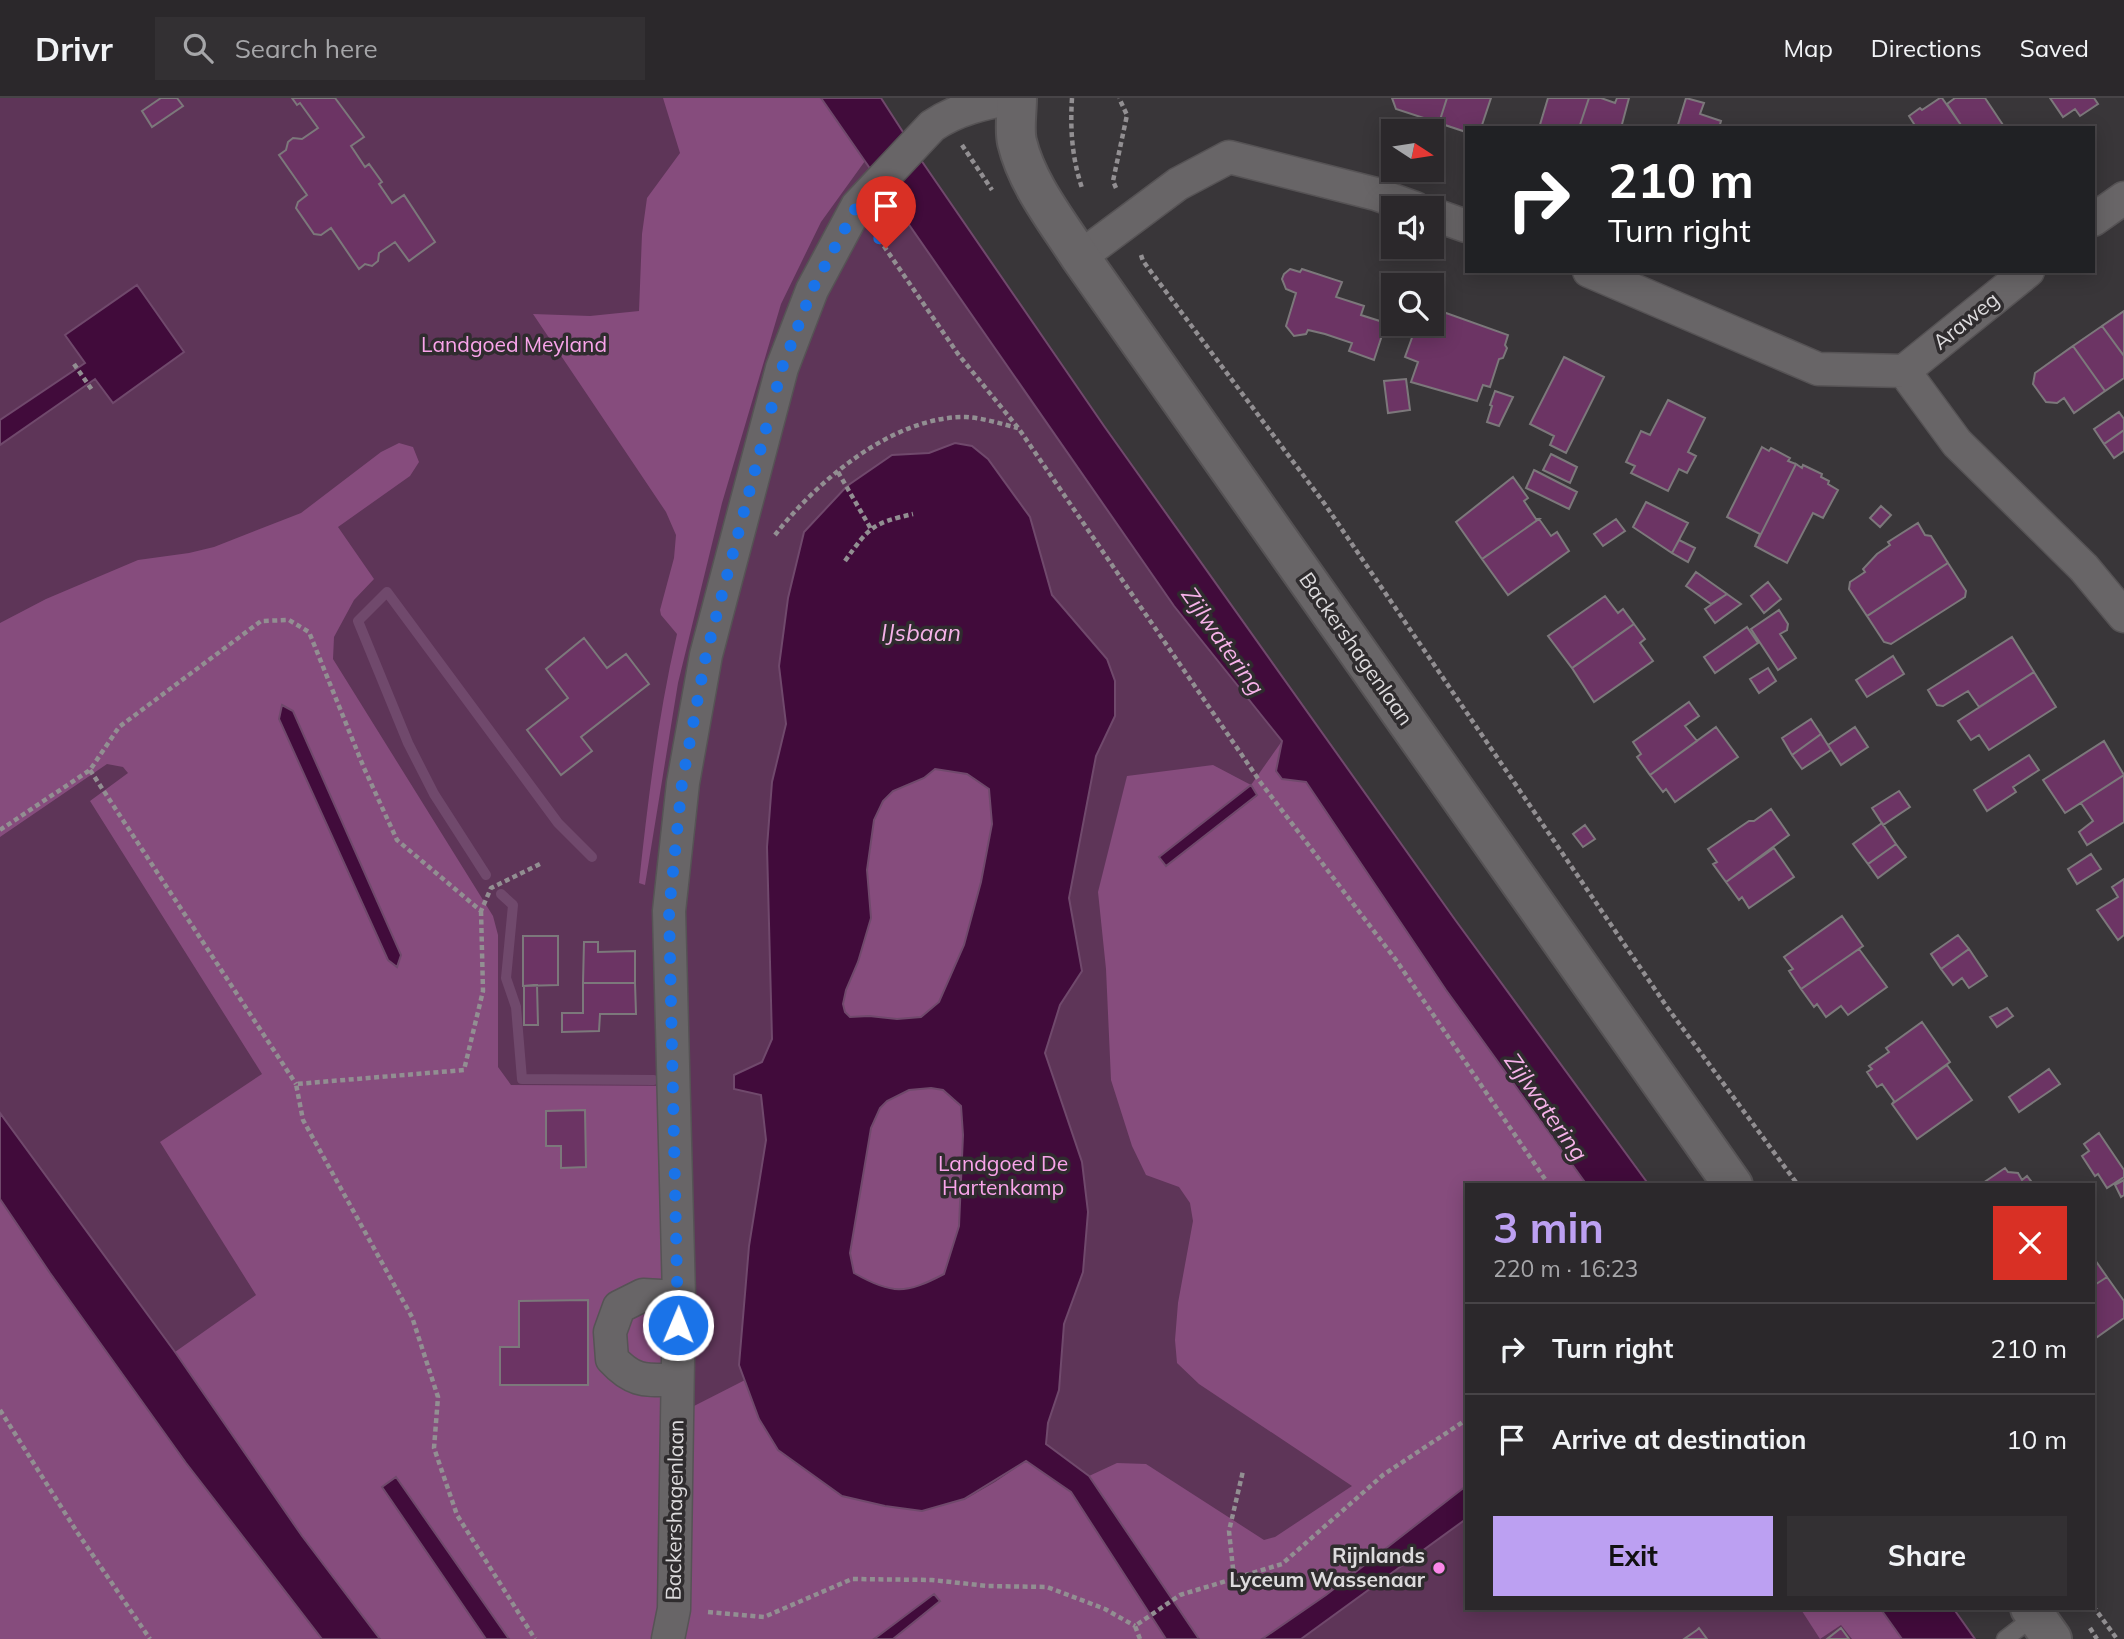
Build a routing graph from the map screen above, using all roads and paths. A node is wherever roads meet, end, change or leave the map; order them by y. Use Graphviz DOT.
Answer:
graph roads {
  1 [pos="1016,98"];
  2 [pos="1119,98"];
  3 [pos="1382,196"];
  4 [pos="2124,198"];
  5 [pos="857,206"];
  6 [pos="1444,218"];
  7 [pos="1129,219"];
  8 [pos="2095,219"];
  9 [pos="1465,226"];
  10 [pos="1080,257"];
  11 [pos="1594,273"];
  12 [pos="2026,273"];
  13 [pos="74,364"];
  14 [pos="1904,371"];
  15 [pos="92,390"];
  16 [pos="1019,429"];
  17 [pos="838,472"];
  18 [pos="913,514"];
  19 [pos="871,528"];
  20 [pos="845,561"];
  21 [pos="729,568"];
  22 [pos="2124,616"];
  23 [pos="90,770"];
  24 [pos="0,830"];
  25 [pos="540,864"];
  26 [pos="481,911"];
  27 [pos="296,1084"];
  28 [pos="1548,1183"];
  29 [pos="1732,1183"];
  30 [pos="1797,1183"];
  31 [pos="679,1297"];
  32 [pos="677,1380"];
  33 [pos="0,1410"];
  34 [pos="1465,1421"];
  35 [pos="1243,1471"];
  36 [pos="1234,1578"];
  37 [pos="2095,1609"];
  38 [pos="2039,1621"];
  39 [pos="671,1624"];
  40 [pos="1135,1626"];
  41 [pos="150,1639"];
  42 [pos="535,1639"];
  43 [pos="1140,1639"];
  44 [pos="2005,1639"];
  45 [pos="2117,1639"];
  1 -- 5 [label="street, Backershagenlaan"];
  1 -- 10 [label="street, Backershagenlaan"];
  2 -- 7 [label="path"];
  3 -- 7 [label="street"];
  4 -- 8 [label="street"];
  5 -- 16 [label="path"];
  5 -- 21 [label="street, Backershagenlaan"];
  6 -- 9 [label="street"];
  7 -- 10 [label="street"];
  7 -- 30 [label="path"];
  10 -- 29 [label="street, Backershagenlaan"];
  11 -- 14 [label="street"];
  12 -- 14 [label="street, Araweg"];
  13 -- 15 [label="path"];
  14 -- 22 [label="street"];
  16 -- 17 [label="path"];
  16 -- 28 [label="path"];
  17 -- 19 [label="path"];
  17 -- 21 [label="path"];
  18 -- 19 [label="path"];
  19 -- 20 [label="path"];
  21 -- 31 [label="street, Backershagenlaan"];
  23 -- 24 [label="path"];
  23 -- 26 [label="path"];
  23 -- 27 [label="path"];
  25 -- 26 [label="path"];
  26 -- 27 [label="path"];
  27 -- 42 [label="path"];
  31 -- 32 [label="street, Backershagenlaan"];
  31 -- 32 [label="street"];
  32 -- 39 [label="street, Backershagenlaan"];
  33 -- 41 [label="path"];
  34 -- 36 [label="path"];
  35 -- 36 [label="path"];
  36 -- 40 [label="path"];
  37 -- 45 [label="path"];
  38 -- 44 [label="lane"];
  39 -- 40 [label="path"];
  40 -- 43 [label="path"];
}
